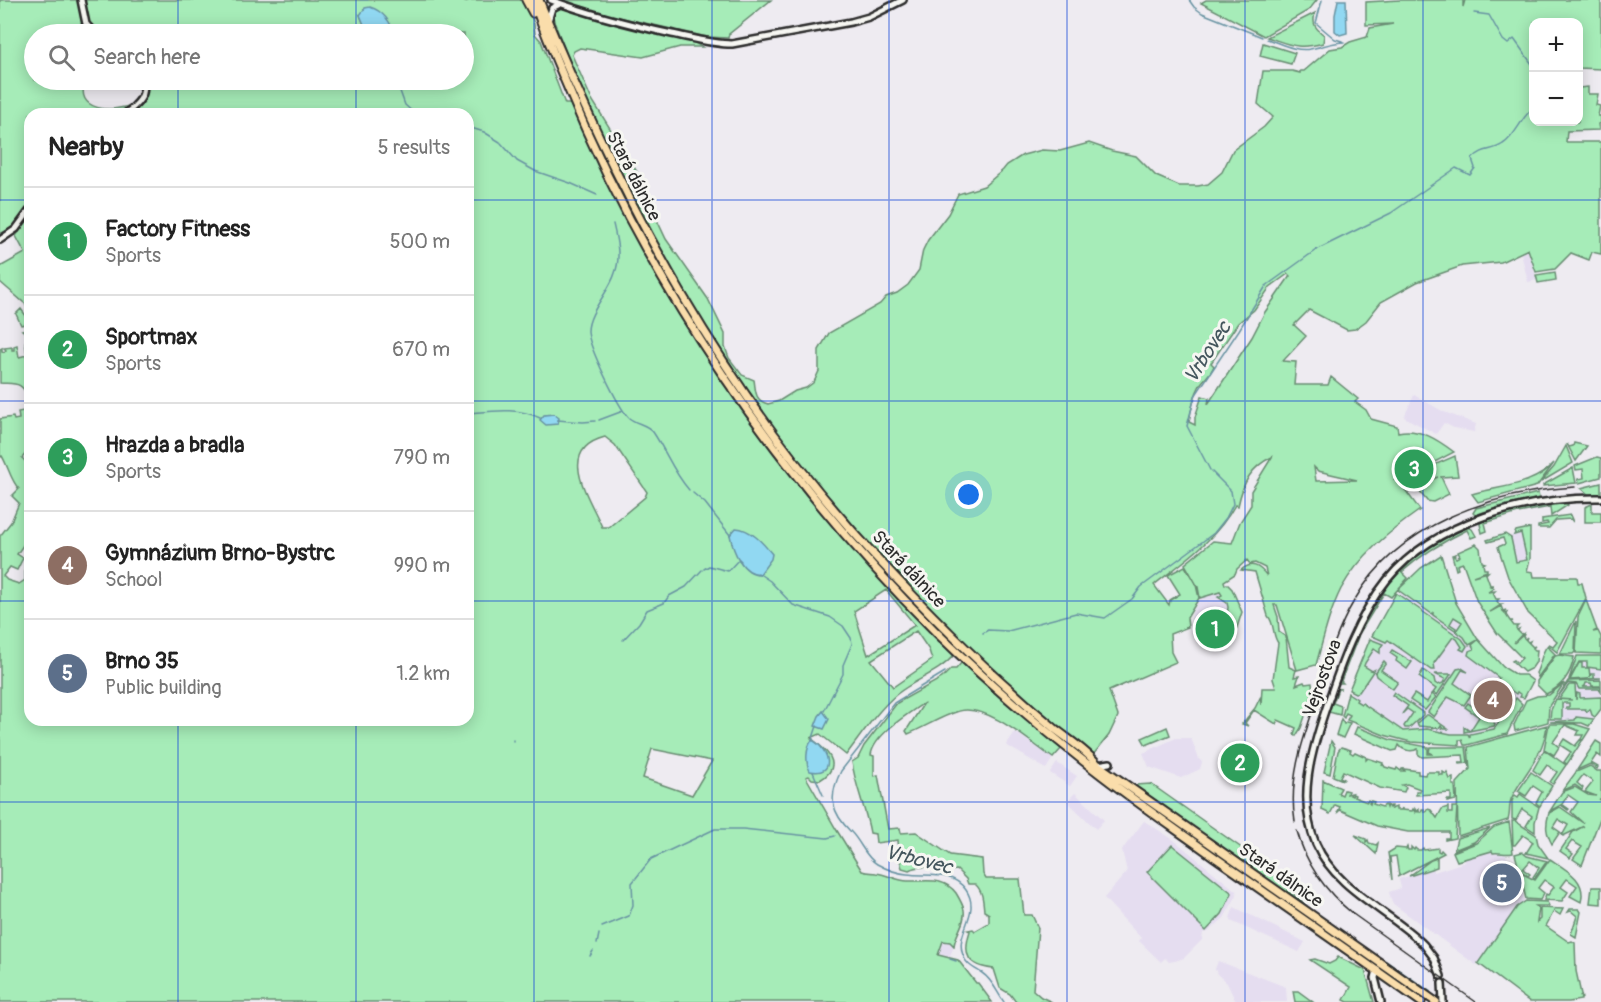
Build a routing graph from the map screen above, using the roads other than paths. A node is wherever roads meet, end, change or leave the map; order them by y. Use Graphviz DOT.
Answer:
graph roads {
  1 [pos="81,0"];
  2 [pos="526,0"];
  3 [pos="533,0"];
  4 [pos="540,0"];
  5 [pos="551,0"];
  6 [pos="903,0"];
  7 [pos="562,4"];
  8 [pos="548,22"];
  9 [pos="86,24"];
  10 [pos="555,58"];
  11 [pos="144,90"];
  12 [pos="132,108"];
  13 [pos="633,216"];
  14 [pos="24,218"];
  15 [pos="0,240"];
  16 [pos="657,261"];
  17 [pos="1601,498"];
  18 [pos="1092,757"];
  19 [pos="1086,764"];
  20 [pos="1098,765"];
  21 [pos="1312,920"];
  22 [pos="1377,970"];
  23 [pos="1441,976"];
  24 [pos="1442,983"];
  25 [pos="1381,1002"];
  26 [pos="1421,1002"];
  27 [pos="1435,1002"];
  28 [pos="1443,1002"];
  1 -- 9 [label="street"];
  2 -- 10 [label="main road"];
  3 -- 10 [label="main road, Stará dálnice"];
  4 -- 8 [label="main road, Stará dálnice"];
  5 -- 7 [label="street"];
  6 -- 7 [label="street"];
  7 -- 8 [label="street"];
  8 -- 13 [label="main road, Stará dálnice"];
  10 -- 13 [label="main road, Stará dálnice"];
  11 -- 12 [label="street"];
  13 -- 16 [label="main road, Stará dálnice"];
  14 -- 15 [label="street"];
  16 -- 18 [label="main road, Stará dálnice"];
  16 -- 19 [label="main road, Stará dálnice"];
  17 -- 23 [label="street, Vejrostova"];
  18 -- 20 [label="main road, Stará dálnice"];
  18 -- 20 [label="street"];
  19 -- 20 [label="street"];
  19 -- 21 [label="main road, Stará dálnice"];
  20 -- 21 [label="main road, Stará dálnice"];
  21 -- 22 [label="main road, Stará dálnice"];
  21 -- 27 [label="main road, Stará dálnice"];
  22 -- 25 [label="street"];
  22 -- 26 [label="main road, Stará dálnice"];
  24 -- 28 [label="street"];
}
